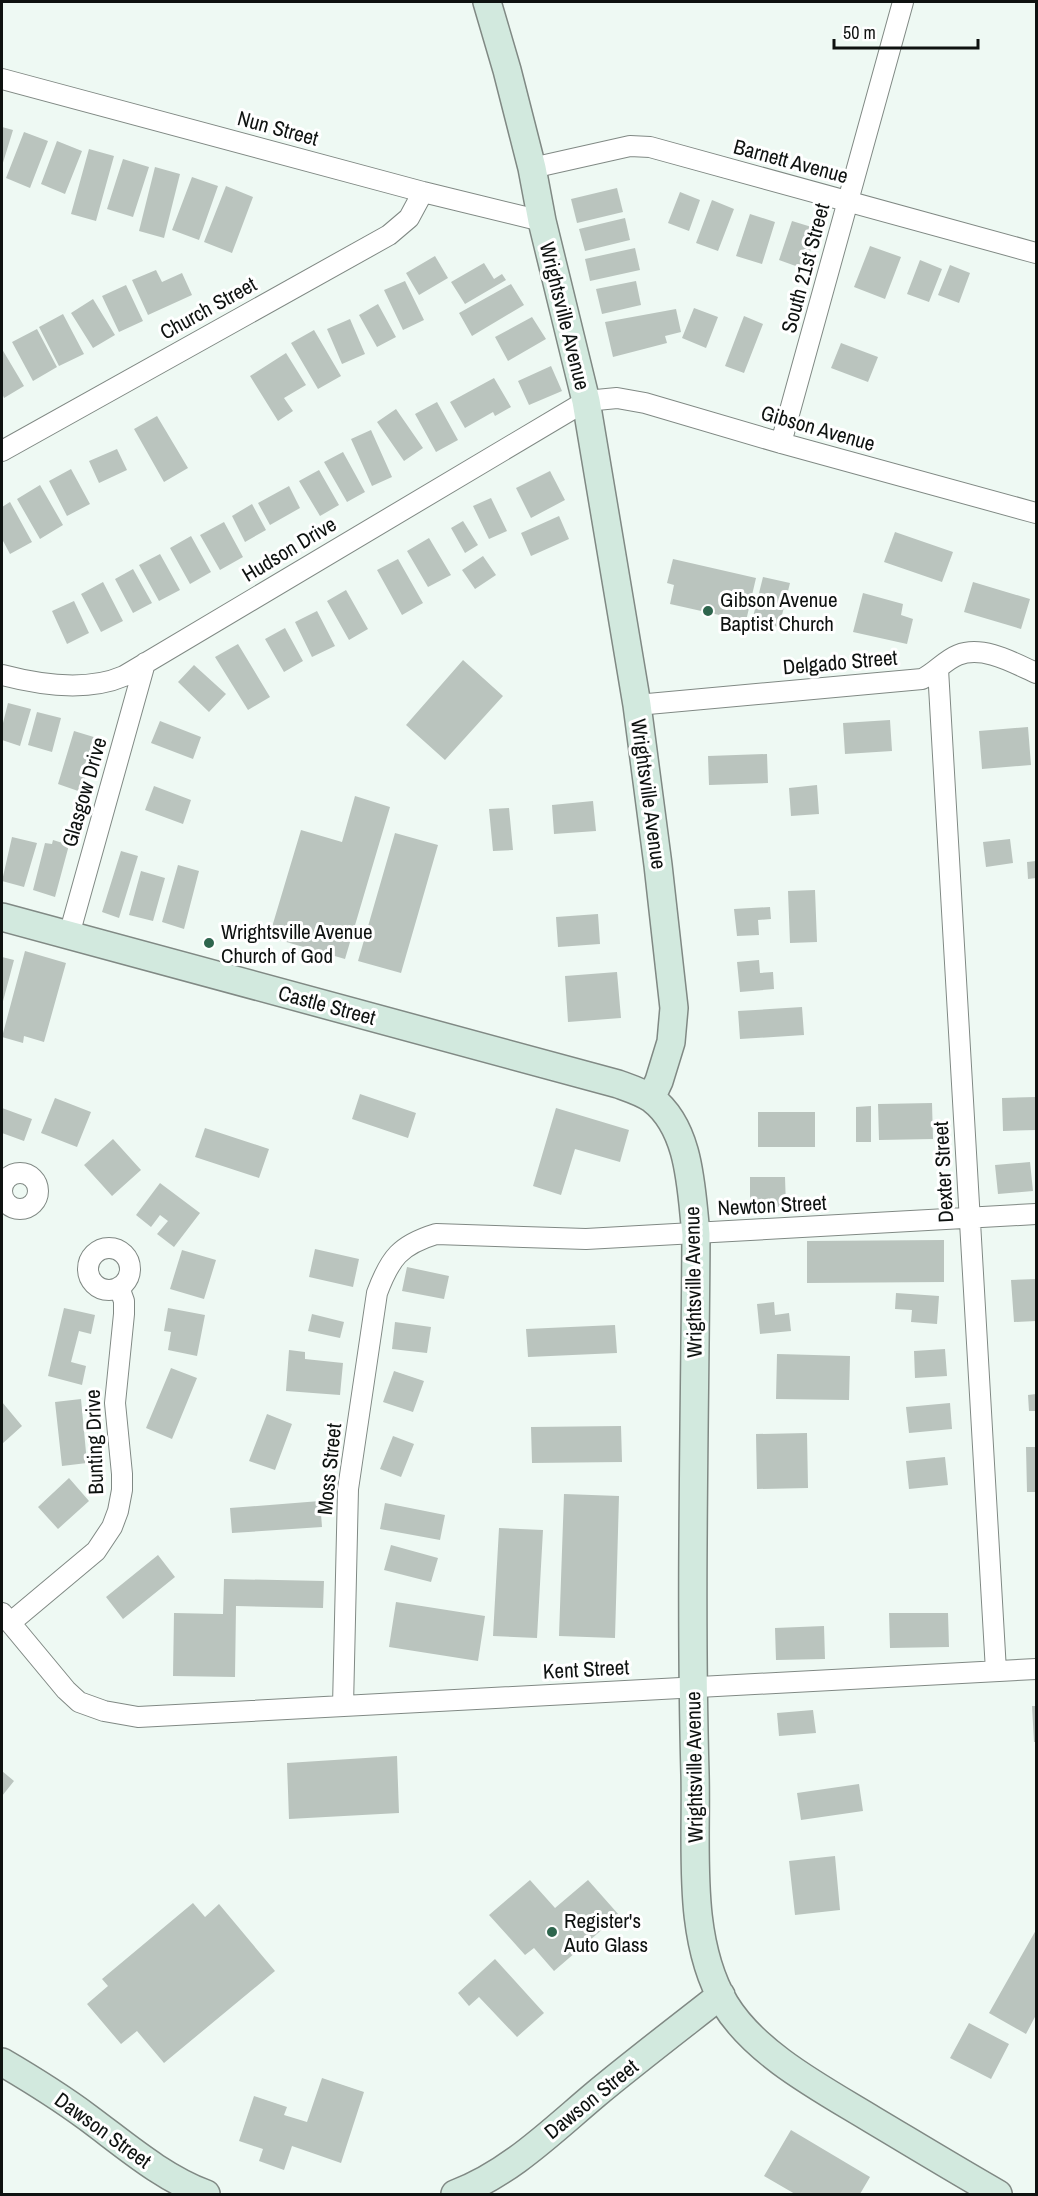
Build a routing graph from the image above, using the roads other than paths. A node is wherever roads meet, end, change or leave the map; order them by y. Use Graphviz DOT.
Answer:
graph roads {
  1 [pos="487,2"];
  2 [pos="903,2"];
  3 [pos="2,79"];
  4 [pos="532,168"];
  5 [pos="423,192"];
  6 [pos="848,201"];
  7 [pos="542,221"];
  8 [pos="1036,253"];
  9 [pos="586,401"];
  10 [pos="781,443"];
  11 [pos="2,451"];
  12 [pos="1036,513"];
  13 [pos="145,663"];
  14 [pos="938,669"];
  15 [pos="1036,673"];
  16 [pos="2,675"];
  17 [pos="637,705"];
  18 [pos="2,917"];
  19 [pos="69,935"];
  20 [pos="651,1098"];
  21 [pos="1036,1214"];
  22 [pos="970,1218"];
  23 [pos="696,1234"];
  24 [pos="404,1247"];
  25 [pos="119,1287"];
  26 [pos="6,1618"];
  27 [pos="1036,1669"];
  28 [pos="996,1671"];
  29 [pos="693,1688"];
  30 [pos="343,1706"];
  31 [pos="721,1995"];
  32 [pos="2,2062"];
  33 [pos="206,2194"];
  34 [pos="455,2194"];
  35 [pos="998,2194"];
  1 -- 4 [label="street, Wrightsville Avenue"];
  2 -- 6 [label="street, South 21st Street"];
  3 -- 5 [label="street, Nun Street"];
  4 -- 6 [label="street, Barnett Avenue"];
  4 -- 7 [label="street, Wrightsville Avenue"];
  5 -- 7 [label="street, Nun Street"];
  5 -- 11 [label="street, Church Street"];
  6 -- 8 [label="street, Barnett Avenue"];
  6 -- 10 [label="street, South 21st Street"];
  7 -- 9 [label="street, Wrightsville Avenue"];
  9 -- 10 [label="street, Gibson Avenue"];
  9 -- 13 [label="street, Hudson Drive"];
  9 -- 17 [label="street, Wrightsville Avenue"];
  10 -- 12 [label="street, Gibson Avenue"];
  13 -- 16 [label="street, Hudson Drive"];
  13 -- 19 [label="street, Glasgow Drive"];
  14 -- 15 [label="street, Delgado Street"];
  14 -- 17 [label="street, Delgado Street"];
  14 -- 22 [label="street, Dexter Street"];
  17 -- 20 [label="street, Wrightsville Avenue"];
  18 -- 19 [label="street, Castle Street"];
  19 -- 20 [label="street, Castle Street"];
  20 -- 23 [label="street, Wrightsville Avenue"];
  21 -- 22 [label="street, Newton Street"];
  22 -- 23 [label="street, Newton Street"];
  22 -- 28 [label="street, Dexter Street"];
  23 -- 24 [label="street, Newton Street"];
  23 -- 29 [label="street, Wrightsville Avenue"];
  24 -- 30 [label="street, Moss Street"];
  25 -- 26 [label="street, Bunting Drive"];
  26 -- 30 [label="street, Kent Street"];
  27 -- 28 [label="street, Kent Street"];
  28 -- 29 [label="street, Kent Street"];
  29 -- 30 [label="street, Kent Street"];
  29 -- 31 [label="street, Wrightsville Avenue"];
  31 -- 34 [label="street, Dawson Street"];
  31 -- 35 [label="street, Wrightsville Avenue"];
  32 -- 33 [label="street, Dawson Street"];
}
